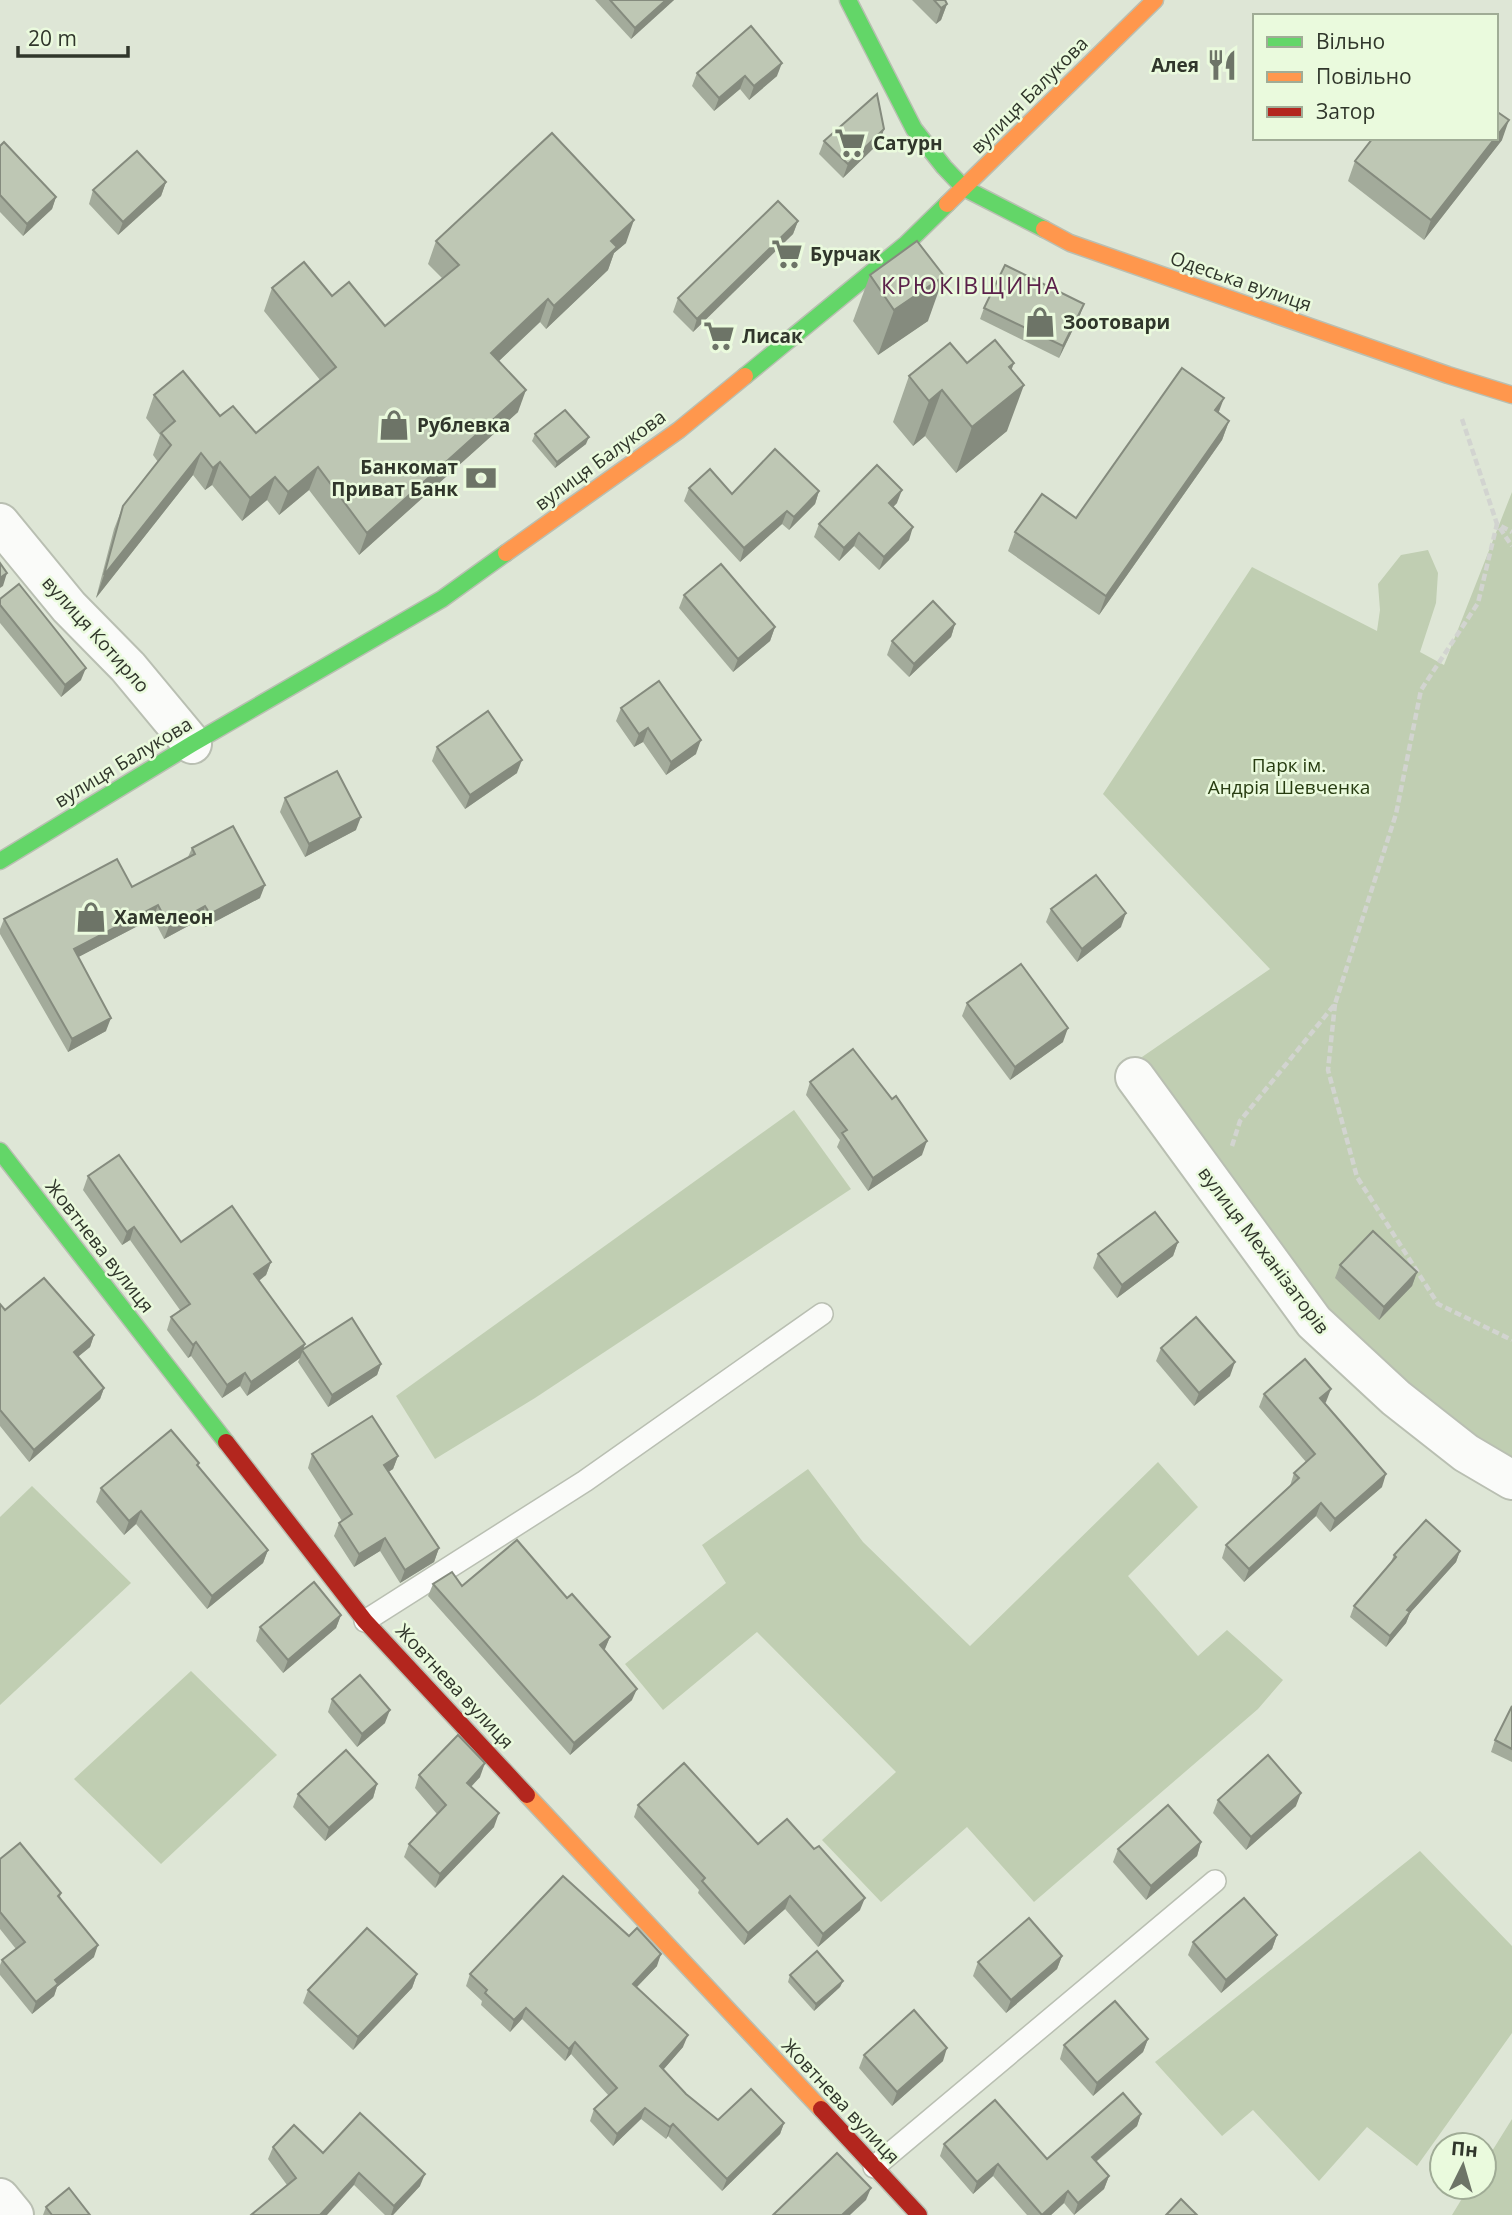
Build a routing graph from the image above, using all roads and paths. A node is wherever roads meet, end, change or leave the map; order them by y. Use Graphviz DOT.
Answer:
graph roads {
  1 [pos="848,0"];
  2 [pos="1155,0"];
  3 [pos="964,188"];
  4 [pos="1448,375"];
  5 [pos="1512,395"];
  6 [pos="0,523"];
  7 [pos="1497,524"];
  8 [pos="1512,532"];
  9 [pos="1512,546"];
  10 [pos="192,744"];
  11 [pos="0,861"];
  12 [pos="1335,1004"];
  13 [pos="1135,1077"];
  14 [pos="0,1152"];
  15 [pos="1217,1190"];
  16 [pos="822,1314"];
  17 [pos="1512,1340"];
  18 [pos="1512,1480"];
  19 [pos="365,1621"];
  20 [pos="1215,1881"];
  21 [pos="874,2167"];
  22 [pos="0,2198"];
  23 [pos="14,2215"];
  24 [pos="919,2215"];
  1 -- 3 [label="street, Одеська вулиця"];
  2 -- 3 [label="street, вулиця Балукова"];
  3 -- 4 [label="street, Одеська вулиця"];
  3 -- 10 [label="street, вулиця Балукова"];
  4 -- 5 [label="street, Одеська вулиця"];
  4 -- 7 [label="path"];
  6 -- 10 [label="street, вулиця Котирло"];
  7 -- 8 [label="path"];
  7 -- 9 [label="path"];
  7 -- 12 [label="path"];
  10 -- 11 [label="street, вулиця Балукова"];
  12 -- 15 [label="path"];
  12 -- 17 [label="path"];
  13 -- 15 [label="street, вулиця Механізаторів"];
  14 -- 19 [label="street, Жовтнева вулиця"];
  15 -- 18 [label="street, вулиця Механізаторів"];
  16 -- 19 [label="lane"];
  19 -- 21 [label="street, Жовтнева вулиця"];
  20 -- 21 [label="lane"];
  21 -- 24 [label="street, Жовтнева вулиця"];
  22 -- 23 [label="street"];
}
